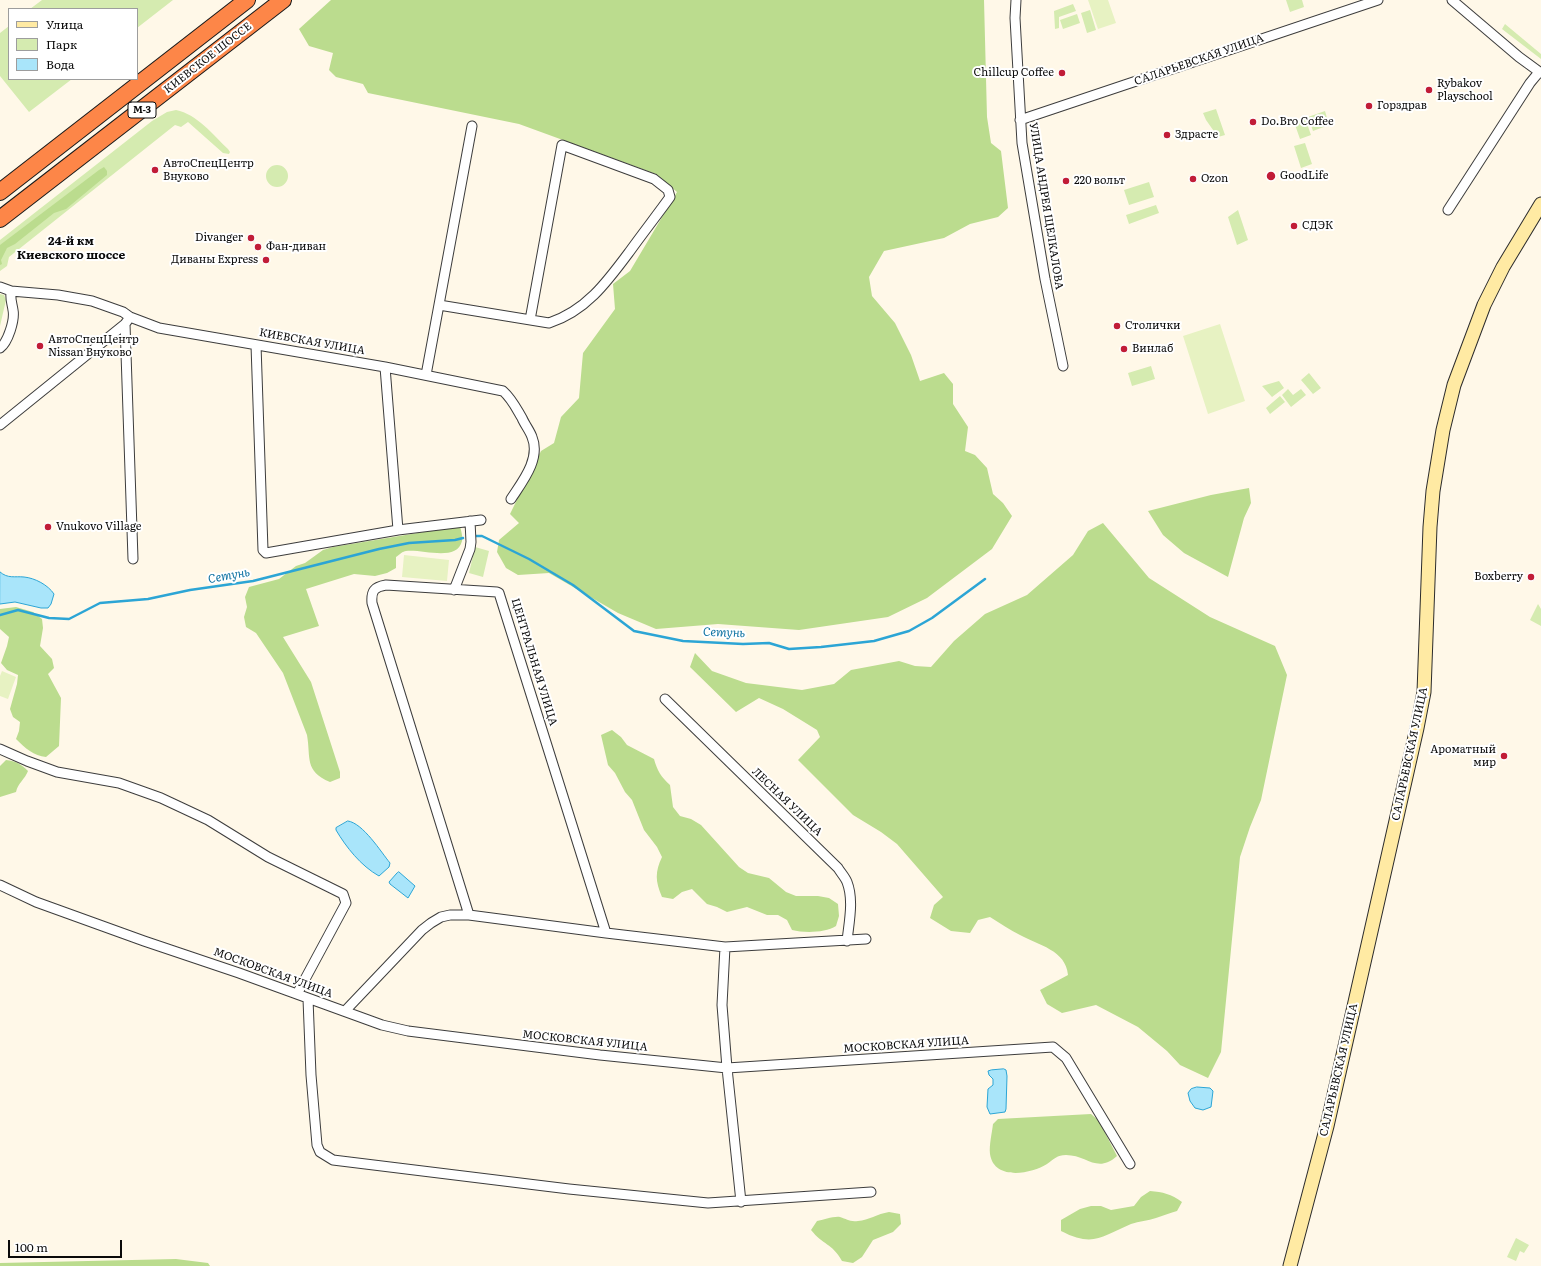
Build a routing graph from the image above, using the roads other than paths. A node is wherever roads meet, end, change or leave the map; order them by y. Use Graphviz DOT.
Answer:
graph roads {
  1 [pos="247,0"];
  2 [pos="282,0"];
  3 [pos="1016,0"];
  4 [pos="1378,0"];
  5 [pos="1452,0"];
  6 [pos="1540,72"];
  7 [pos="1020,120"];
  8 [pos="472,126"];
  9 [pos="0,192"];
  10 [pos="1541,204"];
  11 [pos="1448,210"];
  12 [pos="0,219"];
  13 [pos="0,287"];
  14 [pos="11,291"];
  15 [pos="439,305"];
  16 [pos="530,320"];
  17 [pos="128,321"];
  18 [pos="256,345"];
  19 [pos="0,348"];
  20 [pos="1064,366"];
  21 [pos="385,367"];
  22 [pos="426,375"];
  23 [pos="0,425"];
  24 [pos="511,499"];
  25 [pos="481,520"];
  26 [pos="470,521"];
  27 [pos="398,530"];
  28 [pos="133,559"];
  29 [pos="454,590"];
  30 [pos="665,699"];
  31 [pos="0,749"];
  32 [pos="0,885"];
  33 [pos="469,915"];
  34 [pos="606,933"];
  35 [pos="866,939"];
  36 [pos="847,941"];
  37 [pos="725,947"];
  38 [pos="297,994"];
  39 [pos="308,999"];
  40 [pos="345,1011"];
  41 [pos="727,1068"];
  42 [pos="1130,1164"];
  43 [pos="871,1192"];
  44 [pos="741,1202"];
  45 [pos="1290,1266"];
  1 -- 9 [label="highway, КИЕВСКОЕ ШОССЕ / М-3"];
  2 -- 12 [label="highway, КИЕВСКОЕ ШОССЕ / М-3"];
  3 -- 7 [label="street, УЛИЦА АНДРЕЯ ЩЕЛКАЛОВА"];
  4 -- 7 [label="street, САЛАРЬЕВСКАЯ УЛИЦА"];
  5 -- 6 [label="street"];
  6 -- 11 [label="street"];
  7 -- 20 [label="street, УЛИЦА АНДРЕЯ ЩЕЛКАЛОВА"];
  8 -- 15 [label="street"];
  10 -- 45 [label="street, САЛАРЬЕВСКАЯ УЛИЦА"];
  13 -- 14 [label="street, КИЕВСКАЯ УЛИЦА"];
  14 -- 17 [label="street, КИЕВСКАЯ УЛИЦА"];
  14 -- 19 [label="street"];
  15 -- 16 [label="street"];
  15 -- 22 [label="street"];
  16 -- 16 [label="street"];
  17 -- 18 [label="street, КИЕВСКАЯ УЛИЦА"];
  17 -- 23 [label="street"];
  17 -- 28 [label="street"];
  18 -- 21 [label="street, КИЕВСКАЯ УЛИЦА"];
  18 -- 27 [label="street"];
  21 -- 22 [label="street, КИЕВСКАЯ УЛИЦА"];
  21 -- 27 [label="street"];
  22 -- 24 [label="street, КИЕВСКАЯ УЛИЦА"];
  25 -- 26 [label="street"];
  26 -- 27 [label="street"];
  26 -- 29 [label="street"];
  29 -- 33 [label="street, ЦЕНТРАЛЬНАЯ УЛИЦА"];
  29 -- 34 [label="street, ЦЕНТРАЛЬНАЯ УЛИЦА"];
  30 -- 36 [label="street, ЛЕСНАЯ УЛИЦА"];
  31 -- 38 [label="street"];
  32 -- 38 [label="street, МОСКОВСКАЯ УЛИЦА"];
  33 -- 34 [label="street"];
  33 -- 40 [label="street"];
  34 -- 37 [label="street"];
  35 -- 36 [label="street"];
  36 -- 37 [label="street"];
  37 -- 41 [label="street"];
  38 -- 39 [label="street, МОСКОВСКАЯ УЛИЦА"];
  39 -- 40 [label="street, МОСКОВСКАЯ УЛИЦА"];
  39 -- 44 [label="street"];
  40 -- 41 [label="street, МОСКОВСКАЯ УЛИЦА"];
  41 -- 42 [label="street, МОСКОВСКАЯ УЛИЦА"];
  41 -- 44 [label="street"];
  43 -- 44 [label="street"];
}
